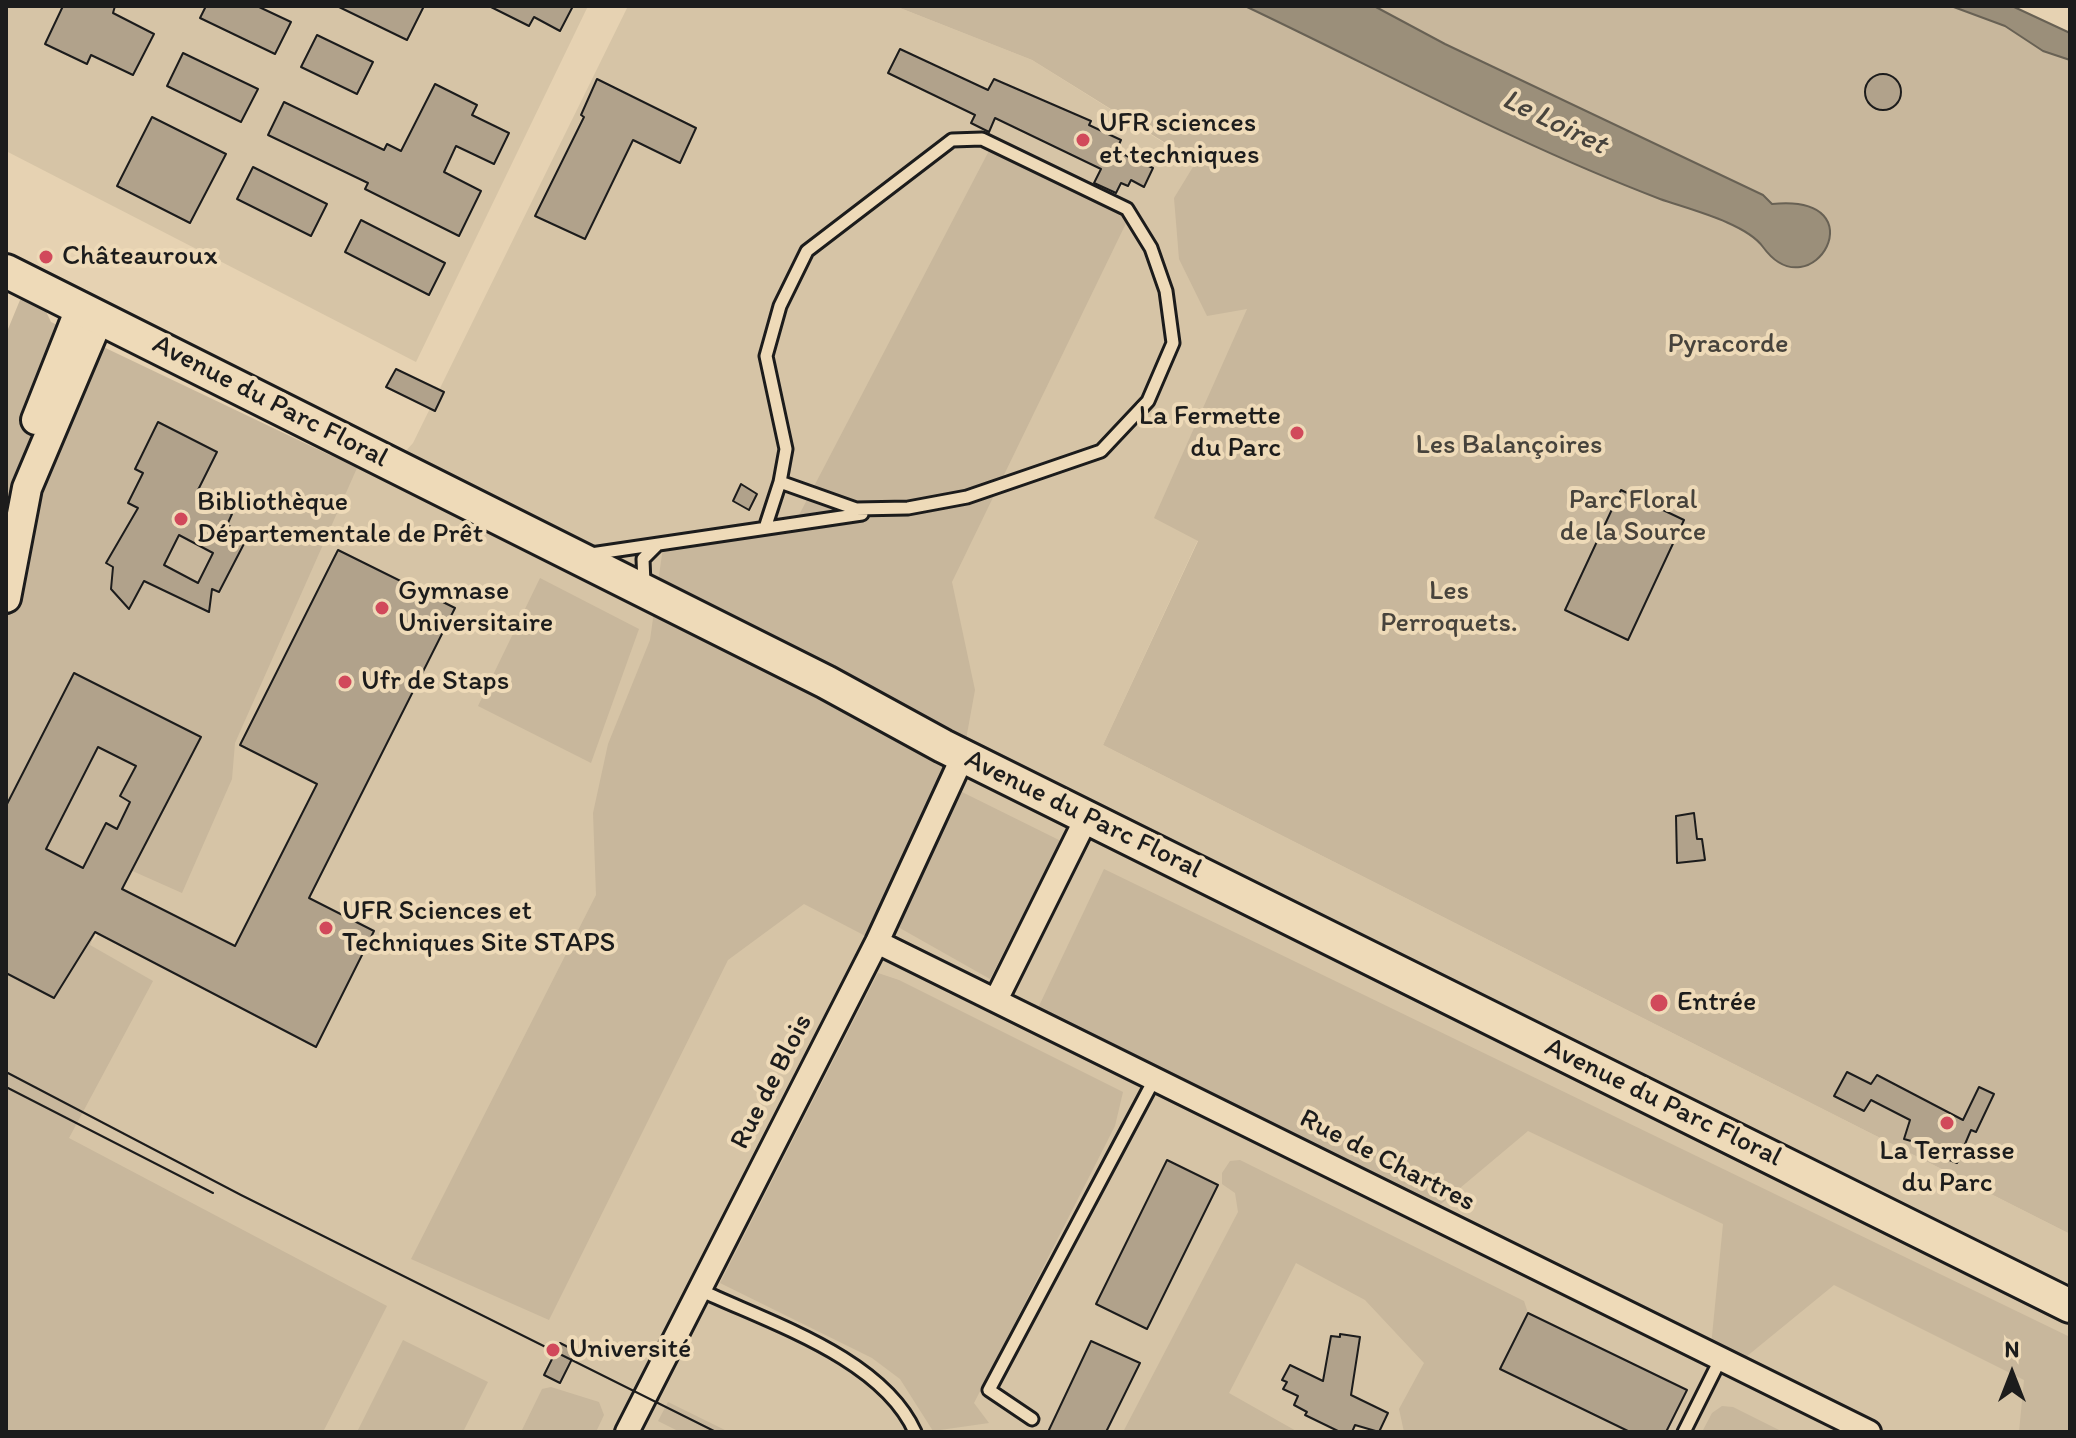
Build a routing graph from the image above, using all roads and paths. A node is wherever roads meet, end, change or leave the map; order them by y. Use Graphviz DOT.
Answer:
graph roads {
  1 [pos="6,271"];
  2 [pos="90,314"];
  3 [pos="780,482"];
  4 [pos="6,495"];
  5 [pos="908,508"];
  6 [pos="766,525"];
  7 [pos="658,544"];
  8 [pos="578,556"];
  9 [pos="646,592"];
  10 [pos="6,598"];
  11 [pos="963,756"];
  12 [pos="1087,817"];
  13 [pos="877,942"];
  14 [pos="996,1000"];
  15 [pos="1155,1078"];
  16 [pos="700,1290"];
  17 [pos="2070,1306"];
  18 [pos="1716,1368"];
  19 [pos="1032,1419"];
  20 [pos="627,1432"];
  21 [pos="915,1432"];
  22 [pos="1684,1432"];
  23 [pos="1869,1432"];
  1 -- 2 [label="main road, Avenue du Parc Floral"];
  2 -- 4 [label="street"];
  2 -- 8 [label="main road, Avenue du Parc Floral"];
  2 -- 10 [label="street"];
  3 -- 5 [label="lane"];
  3 -- 5 [label="lane"];
  3 -- 6 [label="lane"];
  5 -- 6 [label="lane"];
  6 -- 7 [label="lane"];
  7 -- 8 [label="lane"];
  7 -- 9 [label="lane"];
  8 -- 9 [label="main road, Avenue du Parc Floral"];
  9 -- 11 [label="main road, Avenue du Parc Floral"];
  11 -- 12 [label="main road, Avenue du Parc Floral"];
  11 -- 13 [label="street, Rue de Blois"];
  12 -- 14 [label="street"];
  12 -- 17 [label="main road, Avenue du Parc Floral"];
  13 -- 14 [label="street, Rue de Chartres"];
  13 -- 16 [label="street, Rue de Blois"];
  14 -- 15 [label="street, Rue de Chartres"];
  15 -- 19 [label="lane"];
  15 -- 23 [label="street, Rue de Chartres"];
  16 -- 20 [label="street, Rue de Blois"];
  16 -- 21 [label="lane"];
  18 -- 22 [label="lane"];
}
